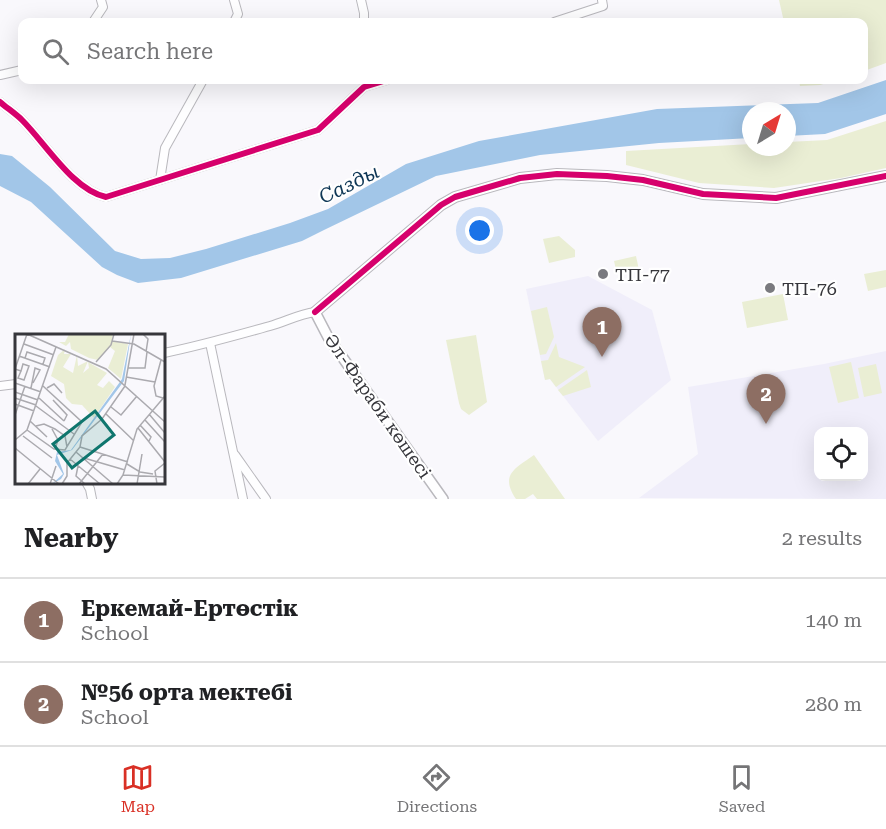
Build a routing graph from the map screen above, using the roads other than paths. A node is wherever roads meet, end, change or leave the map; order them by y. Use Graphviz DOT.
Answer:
graph roads {
  1 [pos="101,0"];
  2 [pos="234,0"];
  3 [pos="361,0"];
  4 [pos="603,3"];
  5 [pos="96,18"];
  6 [pos="236,18"];
  7 [pos="364,18"];
  8 [pos="564,18"];
  9 [pos="18,71"];
  10 [pos="0,75"];
  11 [pos="201,84"];
  12 [pos="361,84"];
  13 [pos="0,102"];
  14 [pos="886,176"];
  15 [pos="160,180"];
  16 [pos="315,312"];
  17 [pos="210,343"];
  18 [pos="165,353"];
  19 [pos="15,384"];
  20 [pos="0,386"];
  21 [pos="232,452"];
  22 [pos="87,484"];
  23 [pos="92,499"];
  24 [pos="243,499"];
  25 [pos="266,499"];
  26 [pos="443,499"];
  1 -- 5 [label="street"];
  2 -- 6 [label="street"];
  3 -- 7 [label="street"];
  4 -- 8 [label="street"];
  9 -- 10 [label="street"];
  11 -- 15 [label="street"];
  12 -- 15 [label="street"];
  13 -- 15 [label="street"];
  14 -- 16 [label="street"];
  16 -- 17 [label="street"];
  16 -- 26 [label="street, Әл-Фараби көшесі"];
  17 -- 18 [label="street"];
  17 -- 21 [label="street"];
  19 -- 20 [label="street"];
  21 -- 24 [label="street"];
  21 -- 25 [label="street"];
  22 -- 23 [label="street"];
}
